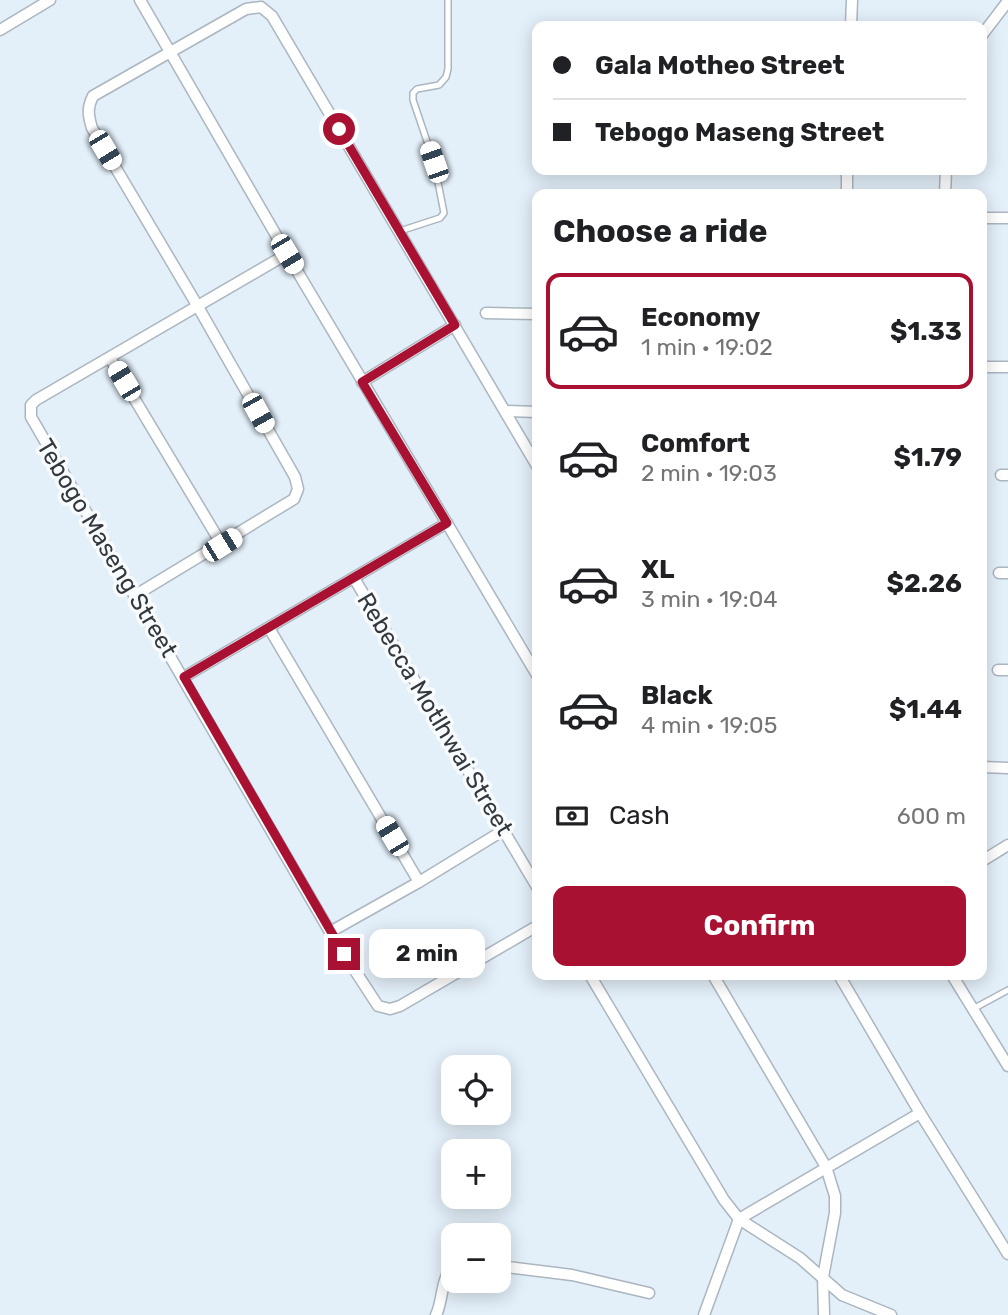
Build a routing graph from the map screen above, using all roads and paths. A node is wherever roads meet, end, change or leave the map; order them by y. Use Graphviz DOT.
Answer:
graph roads {
  1 [pos="50,0"];
  2 [pos="140,0"];
  3 [pos="448,0"];
  4 [pos="852,0"];
  5 [pos="1008,1"];
  6 [pos="852,21"];
  7 [pos="987,28"];
  8 [pos="0,30"];
  9 [pos="170,51"];
  10 [pos="987,218"];
  11 [pos="1008,219"];
  12 [pos="400,231"];
  13 [pos="287,254"];
  14 [pos="197,305"];
  15 [pos="486,313"];
  16 [pos="532,313"];
  17 [pos="455,325"];
  18 [pos="110,358"];
  19 [pos="987,367"];
  20 [pos="1008,367"];
  21 [pos="362,382"];
  22 [pos="505,411"];
  23 [pos="532,412"];
  24 [pos="532,457"];
  25 [pos="447,523"];
  26 [pos="222,545"];
  27 [pos="354,578"];
  28 [pos="134,596"];
  29 [pos="269,628"];
  30 [pos="532,667"];
  31 [pos="184,677"];
  32 [pos="987,767"];
  33 [pos="1008,768"];
  34 [pos="503,830"];
  35 [pos="1008,845"];
  36 [pos="987,858"];
  37 [pos="532,879"];
  38 [pos="419,882"];
  39 [pos="532,929"];
  40 [pos="330,932"];
  41 [pos="593,980"];
  42 [pos="716,980"];
  43 [pos="842,980"];
  44 [pos="955,980"];
  45 [pos="1008,990"];
  46 [pos="973,1009"];
  47 [pos="1008,1066"];
  48 [pos="920,1113"];
  49 [pos="826,1167"];
  50 [pos="739,1219"];
  51 [pos="1008,1254"];
  52 [pos="511,1267"];
  53 [pos="823,1278"];
  54 [pos="444,1293"];
  55 [pos="649,1293"];
  56 [pos="436,1315"];
  57 [pos="704,1315"];
  58 [pos="824,1315"];
  59 [pos="891,1315"];
  1 -- 8 [label="street"];
  2 -- 9 [label="street"];
  3 -- 12 [label="lane"];
  4 -- 6 [label="street"];
  5 -- 7 [label="street"];
  9 -- 12 [label="street"];
  9 -- 13 [label="street"];
  9 -- 14 [label="street"];
  10 -- 11 [label="street"];
  12 -- 17 [label="street"];
  13 -- 14 [label="street, Tebogo Maseng Street"];
  13 -- 21 [label="street"];
  14 -- 18 [label="street, Tebogo Maseng Street"];
  14 -- 26 [label="street"];
  15 -- 16 [label="street"];
  17 -- 21 [label="street"];
  17 -- 22 [label="street"];
  18 -- 26 [label="street"];
  18 -- 28 [label="street, Tebogo Maseng Street"];
  19 -- 20 [label="street"];
  21 -- 25 [label="street"];
  22 -- 23 [label="street"];
  22 -- 24 [label="street"];
  25 -- 27 [label="street"];
  25 -- 30 [label="street"];
  26 -- 28 [label="street"];
  27 -- 29 [label="street"];
  27 -- 34 [label="street, Rebecca Motlhwai Street"];
  28 -- 31 [label="street, Tebogo Maseng Street"];
  29 -- 31 [label="street"];
  29 -- 38 [label="street"];
  31 -- 40 [label="street, Tebogo Maseng Street"];
  32 -- 33 [label="street"];
  34 -- 37 [label="street, Rebecca Motlhwai Street"];
  34 -- 38 [label="street"];
  35 -- 36 [label="street"];
  38 -- 40 [label="street"];
  39 -- 40 [label="street, Tebogo Maseng Street"];
  41 -- 50 [label="street"];
  42 -- 49 [label="street"];
  43 -- 48 [label="street"];
  44 -- 46 [label="street"];
  45 -- 46 [label="lane"];
  46 -- 47 [label="street"];
  48 -- 49 [label="street"];
  48 -- 51 [label="street"];
  49 -- 50 [label="street"];
  49 -- 53 [label="street"];
  50 -- 53 [label="street"];
  50 -- 57 [label="street"];
  52 -- 55 [label="street"];
  53 -- 58 [label="street"];
  53 -- 59 [label="street"];
  54 -- 56 [label="street"];
}
